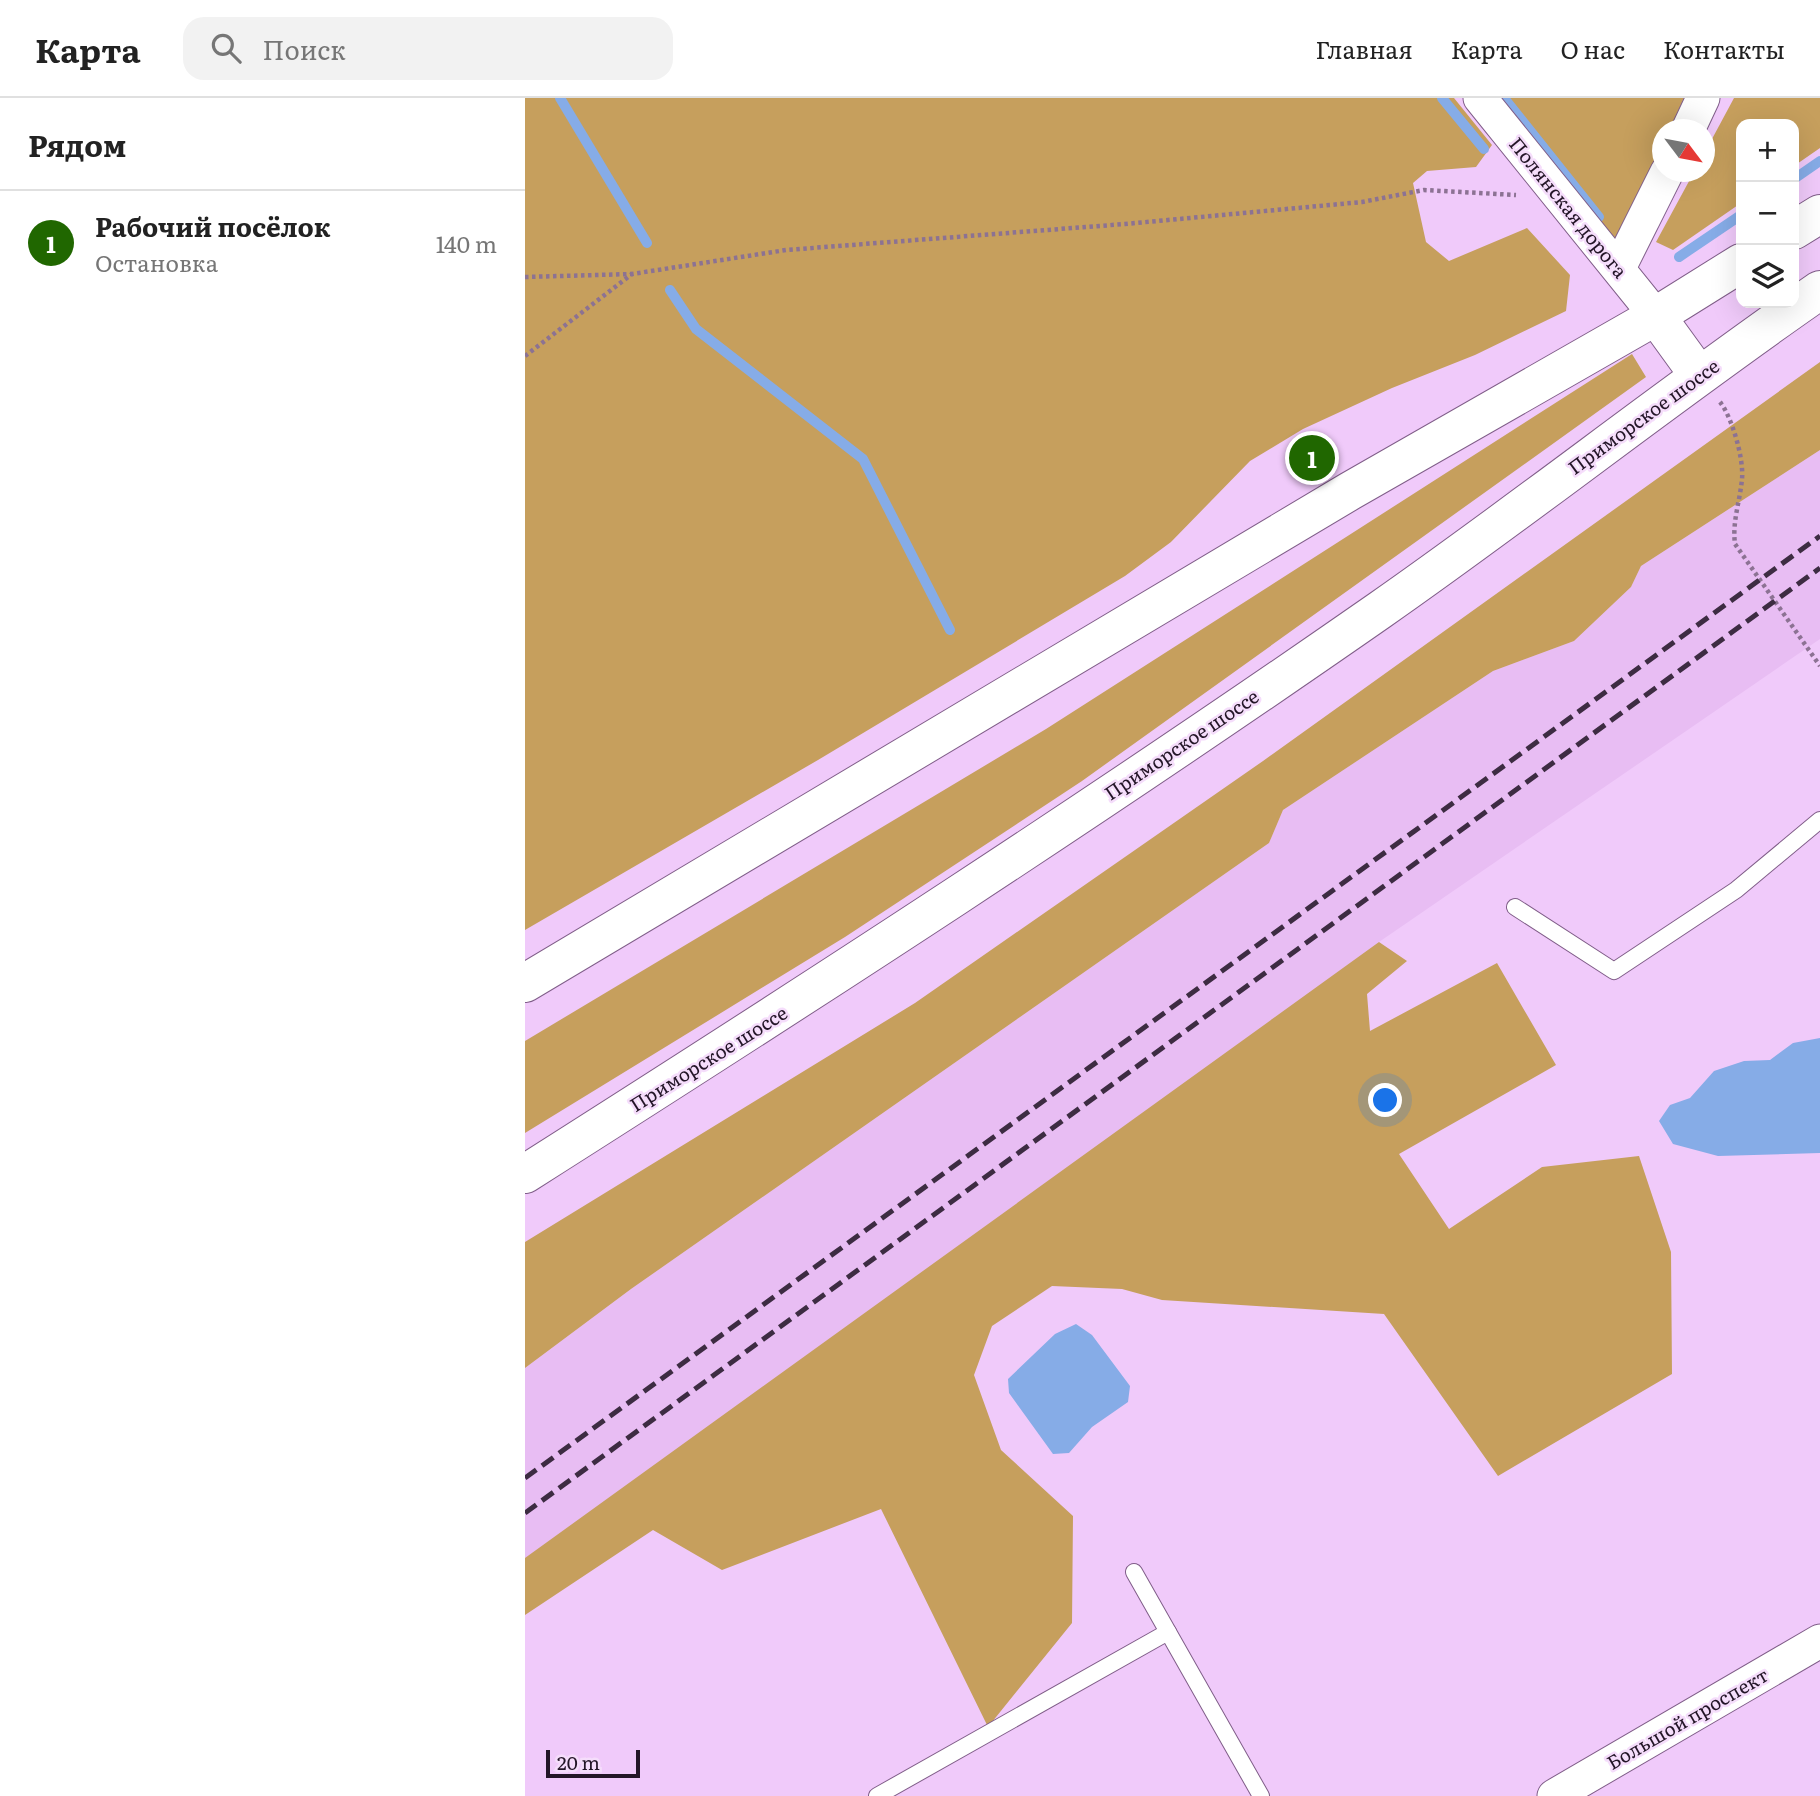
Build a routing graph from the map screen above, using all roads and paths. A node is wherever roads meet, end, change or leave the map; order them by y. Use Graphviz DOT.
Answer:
graph roads {
  1 [pos="1480,98"];
  2 [pos="1703,98"];
  3 [pos="1693,119"];
  4 [pos="1662,182"];
  5 [pos="1562,199"];
  6 [pos="1820,214"];
  7 [pos="1799,227"];
  8 [pos="1736,266"];
  9 [pos="1619,268"];
  10 [pos="632,274"];
  11 [pos="525,277"];
  12 [pos="1820,290"];
  13 [pos="1656,316"];
  14 [pos="525,356"];
  15 [pos="1698,374"];
  16 [pos="1820,666"];
  17 [pos="1820,820"];
  18 [pos="1515,907"];
  19 [pos="525,983"];
  20 [pos="525,1174"];
  21 [pos="1134,1572"];
  22 [pos="1168,1632"];
  23 [pos="1820,1641"];
  24 [pos="877,1796"];
  25 [pos="1261,1796"];
  26 [pos="1554,1796"];
  1 -- 5 [label="street, Полянская дорога"];
  2 -- 3 [label="street"];
  4 -- 9 [label="street"];
  5 -- 9 [label="street, Полянская дорога"];
  5 -- 10 [label="path"];
  6 -- 7 [label="main road"];
  8 -- 13 [label="main road"];
  9 -- 13 [label="street, Полянская дорога"];
  10 -- 11 [label="path"];
  10 -- 14 [label="path"];
  12 -- 15 [label="main road, Приморское шоссе"];
  13 -- 15 [label="main road"];
  13 -- 19 [label="main road"];
  15 -- 16 [label="path"];
  15 -- 20 [label="main road, Приморское шоссе"];
  17 -- 18 [label="lane"];
  21 -- 22 [label="lane"];
  22 -- 24 [label="lane"];
  22 -- 25 [label="lane"];
  23 -- 26 [label="street, Большой проспект"];
}
